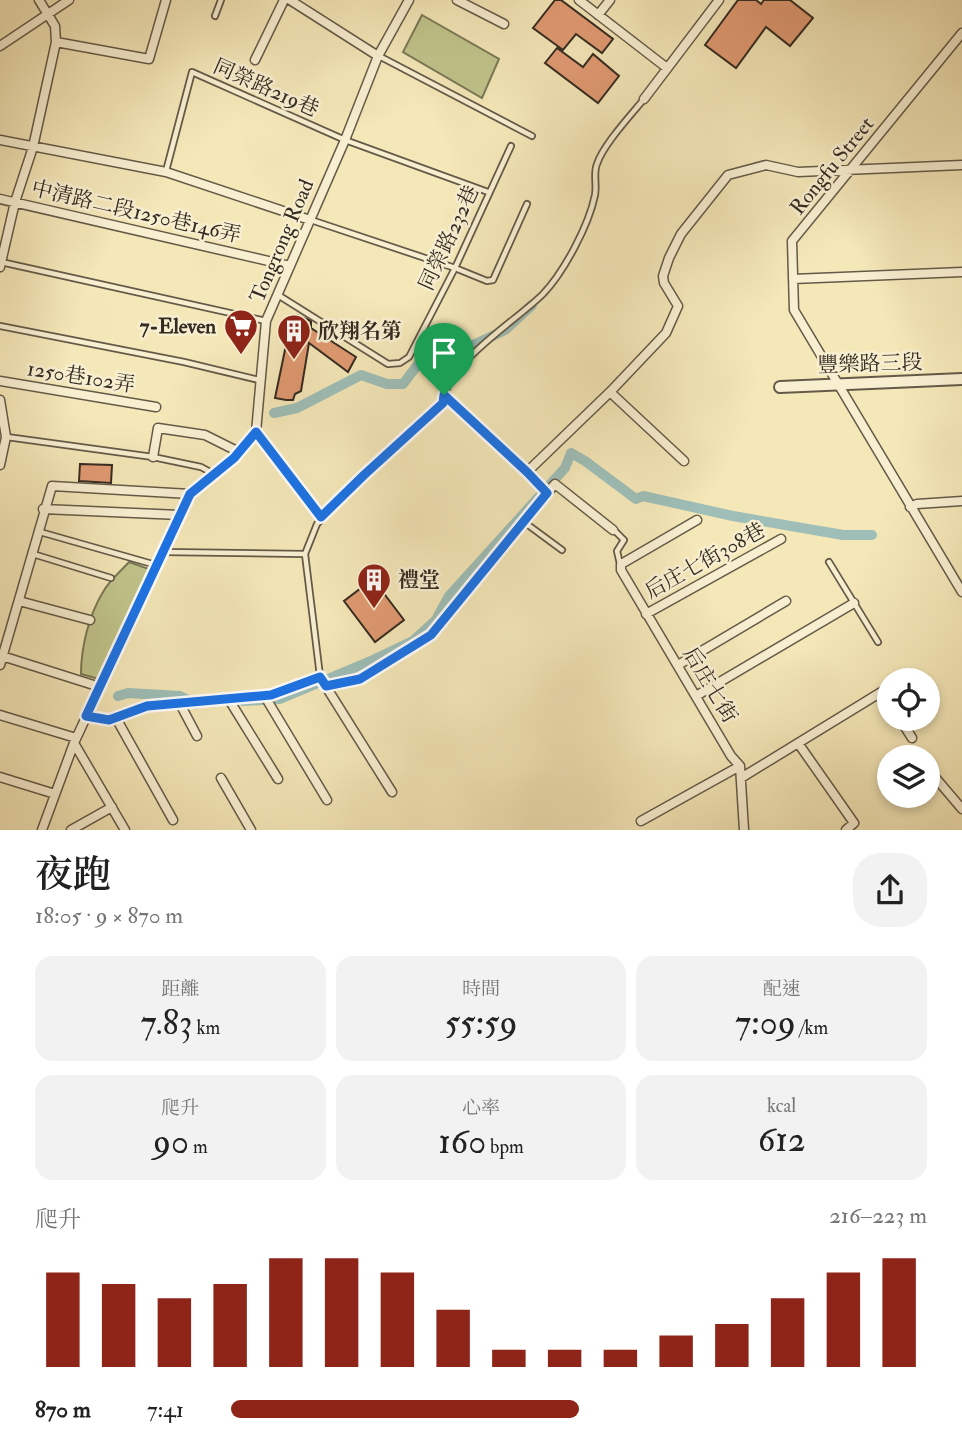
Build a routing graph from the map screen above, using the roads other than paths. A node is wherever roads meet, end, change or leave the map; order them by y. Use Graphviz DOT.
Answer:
graph roads {
  1 [pos="39,0"];
  2 [pos="69,0"];
  3 [pos="166,0"];
  4 [pos="221,0"];
  5 [pos="284,0"];
  6 [pos="290,0"];
  7 [pos="409,0"];
  8 [pos="457,0"];
  9 [pos="579,0"];
  10 [pos="610,0"];
  11 [pos="719,0"];
  12 [pos="48,14"];
  13 [pos="598,15"];
  14 [pos="215,16"];
  15 [pos="504,24"];
  16 [pos="962,33"];
  17 [pos="56,42"];
  18 [pos="0,46"];
  19 [pos="378,56"];
  20 [pos="254,60"];
  21 [pos="667,68"];
  22 [pos="644,99"];
  23 [pos="532,135"];
  24 [pos="0,140"];
  25 [pos="345,140"];
  26 [pos="511,146"];
  27 [pos="33,147"];
  28 [pos="962,165"];
  29 [pos="853,169"];
  30 [pos="166,172"];
  31 [pos="488,192"];
  32 [pos="0,199"];
  33 [pos="15,202"];
  34 [pos="527,204"];
  35 [pos="310,220"];
  36 [pos="0,264"];
  37 [pos="290,266"];
  38 [pos="455,268"];
  39 [pos="962,272"];
  40 [pos="793,279"];
  41 [pos="278,295"];
  42 [pos="266,321"];
  43 [pos="0,326"];
  44 [pos="962,379"];
  45 [pos="260,380"];
  46 [pos="0,381"];
  47 [pos="838,384"];
  48 [pos="780,387"];
  49 [pos="610,392"];
  50 [pos="444,395"];
  51 [pos="0,400"];
  52 [pos="156,407"];
  53 [pos="256,432"];
  54 [pos="6,436"];
  55 [pos="239,452"];
  56 [pos="153,457"];
  57 [pos="684,461"];
  58 [pos="0,465"];
  59 [pos="527,472"];
  60 [pos="214,474"];
  61 [pos="547,493"];
  62 [pos="190,494"];
  63 [pos="962,501"];
  64 [pos="910,507"];
  65 [pos="43,509"];
  66 [pos="180,514"];
  67 [pos="321,517"];
  68 [pos="697,520"];
  69 [pos="524,522"];
  70 [pos="613,530"];
  71 [pos="39,532"];
  72 [pos="781,539"];
  73 [pos="562,550"];
  74 [pos="162,552"];
  75 [pos="32,554"];
  76 [pos="305,554"];
  77 [pos="829,562"];
  78 [pos="156,565"];
  79 [pos="621,565"];
  80 [pos="111,579"];
  81 [pos="962,592"];
  82 [pos="19,601"];
  83 [pos="786,601"];
  84 [pos="854,603"];
  85 [pos="646,614"];
  86 [pos="90,620"];
  87 [pos="878,642"];
  88 [pos="1,661"];
  89 [pos="678,664"];
  90 [pos="320,677"];
  91 [pos="326,686"];
  92 [pos="100,687"];
  93 [pos="264,695"];
  94 [pos="877,695"];
  95 [pos="696,696"];
  96 [pos="228,698"];
  97 [pos="179,702"];
  98 [pos="0,715"];
  99 [pos="86,716"];
  100 [pos="116,718"];
  101 [pos="908,731"];
  102 [pos="197,736"];
  103 [pos="912,737"];
  104 [pos="75,741"];
  105 [pos="797,743"];
  106 [pos="740,766"];
  107 [pos="0,777"];
  108 [pos="221,778"];
  109 [pos="741,778"];
  110 [pos="278,779"];
  111 [pos="940,783"];
  112 [pos="392,792"];
  113 [pos="55,794"];
  114 [pos="327,800"];
  115 [pos="112,807"];
  116 [pos="962,809"];
  117 [pos="173,820"];
  118 [pos="641,821"];
  119 [pos="42,830"];
  120 [pos="71,830"];
  121 [pos="125,830"];
  122 [pos="251,830"];
  123 [pos="744,830"];
  124 [pos="846,830"];
  1 -- 12 [label="street"];
  2 -- 12 [label="street"];
  3 -- 17 [label="street"];
  4 -- 14 [label="lane"];
  5 -- 20 [label="street"];
  6 -- 19 [label="street"];
  7 -- 19 [label="street, Tongrong Road"];
  8 -- 15 [label="street"];
  9 -- 13 [label="street"];
  10 -- 13 [label="street"];
  11 -- 21 [label="street"];
  12 -- 17 [label="street"];
  12 -- 18 [label="street"];
  13 -- 21 [label="street"];
  16 -- 29 [label="street, Rongfu Street"];
  17 -- 27 [label="street"];
  19 -- 23 [label="lane"];
  19 -- 25 [label="street, Tongrong Road"];
  21 -- 22 [label="street"];
  22 -- 50 [label="lane"];
  24 -- 27 [label="street"];
  25 -- 30 [label="lane, 同榮路219巷"];
  25 -- 31 [label="lane"];
  25 -- 35 [label="street, Tongrong Road"];
  26 -- 31 [label="lane, 同榮路232巷"];
  27 -- 30 [label="street"];
  27 -- 33 [label="street"];
  28 -- 29 [label="street"];
  29 -- 40 [label="street, Rongfu Street"];
  29 -- 49 [label="street"];
  30 -- 35 [label="street"];
  31 -- 38 [label="lane, 同榮路232巷"];
  32 -- 33 [label="street, 中清路二段1250巷146弄"];
  33 -- 36 [label="street"];
  33 -- 37 [label="street, 中清路二段1250巷146弄"];
  34 -- 38 [label="lane"];
  35 -- 37 [label="street, Tongrong Road"];
  35 -- 38 [label="lane"];
  36 -- 42 [label="lane"];
  37 -- 41 [label="street, Tongrong Road"];
  38 -- 41 [label="lane, 同榮路232巷"];
  39 -- 40 [label="street"];
  40 -- 47 [label="street, Rongfu Street"];
  41 -- 42 [label="street, Tongrong Road"];
  42 -- 45 [label="street, Tongrong Road"];
  43 -- 45 [label="lane"];
  44 -- 47 [label="street, 豐樂路三段"];
  45 -- 53 [label="street, Tongrong Road"];
  46 -- 52 [label="street, 1250巷102弄"];
  47 -- 48 [label="street, 豐樂路三段"];
  47 -- 64 [label="street, Rongfu Street"];
  49 -- 57 [label="street"];
  49 -- 59 [label="street"];
  50 -- 59 [label="lane"];
  50 -- 67 [label="lane"];
  51 -- 54 [label="street"];
  53 -- 55 [label="street"];
  53 -- 67 [label="street"];
  54 -- 56 [label="lane"];
  54 -- 58 [label="street"];
  55 -- 56 [label="street"];
  55 -- 60 [label="street"];
  56 -- 60 [label="lane"];
  59 -- 61 [label="street"];
  60 -- 62 [label="street"];
  61 -- 69 [label="street"];
  61 -- 70 [label="street"];
  62 -- 65 [label="street"];
  62 -- 66 [label="street"];
  63 -- 64 [label="street"];
  64 -- 81 [label="street, Rongfu Street"];
  65 -- 66 [label="street"];
  65 -- 71 [label="street"];
  66 -- 74 [label="street"];
  67 -- 76 [label="lane"];
  68 -- 79 [label="street"];
  69 -- 73 [label="lane"];
  69 -- 91 [label="street"];
  70 -- 79 [label="lane"];
  71 -- 75 [label="street"];
  71 -- 78 [label="lane"];
  72 -- 85 [label="street, 后庄七街308巷"];
  74 -- 76 [label="lane"];
  74 -- 78 [label="street"];
  75 -- 80 [label="lane"];
  75 -- 82 [label="street"];
  76 -- 90 [label="lane"];
  77 -- 84 [label="lane"];
  78 -- 92 [label="street"];
  79 -- 85 [label="street, 后庄七街"];
  82 -- 86 [label="street"];
  82 -- 88 [label="street"];
  83 -- 89 [label="street"];
  84 -- 87 [label="lane"];
  84 -- 95 [label="street"];
  85 -- 89 [label="street, 后庄七街"];
  88 -- 92 [label="street"];
  89 -- 95 [label="street, 后庄七街"];
  90 -- 91 [label="street"];
  90 -- 93 [label="street"];
  91 -- 112 [label="street"];
  92 -- 99 [label="street"];
  93 -- 96 [label="street"];
  93 -- 114 [label="street"];
  94 -- 105 [label="street"];
  95 -- 106 [label="street, 后庄七街"];
  96 -- 97 [label="street"];
  96 -- 110 [label="street"];
  97 -- 100 [label="street"];
  97 -- 102 [label="street"];
  98 -- 104 [label="street"];
  99 -- 100 [label="street"];
  99 -- 104 [label="street"];
  100 -- 117 [label="street"];
  101 -- 103 [label="street"];
  104 -- 113 [label="street"];
  104 -- 115 [label="street"];
  105 -- 109 [label="street"];
  105 -- 124 [label="street"];
  106 -- 109 [label="street, 后庄七街"];
  106 -- 118 [label="street"];
  107 -- 113 [label="street"];
  108 -- 122 [label="street"];
  109 -- 123 [label="street, 后庄七街"];
  111 -- 116 [label="street"];
  113 -- 119 [label="street"];
  115 -- 120 [label="street"];
  115 -- 121 [label="street"];
}
